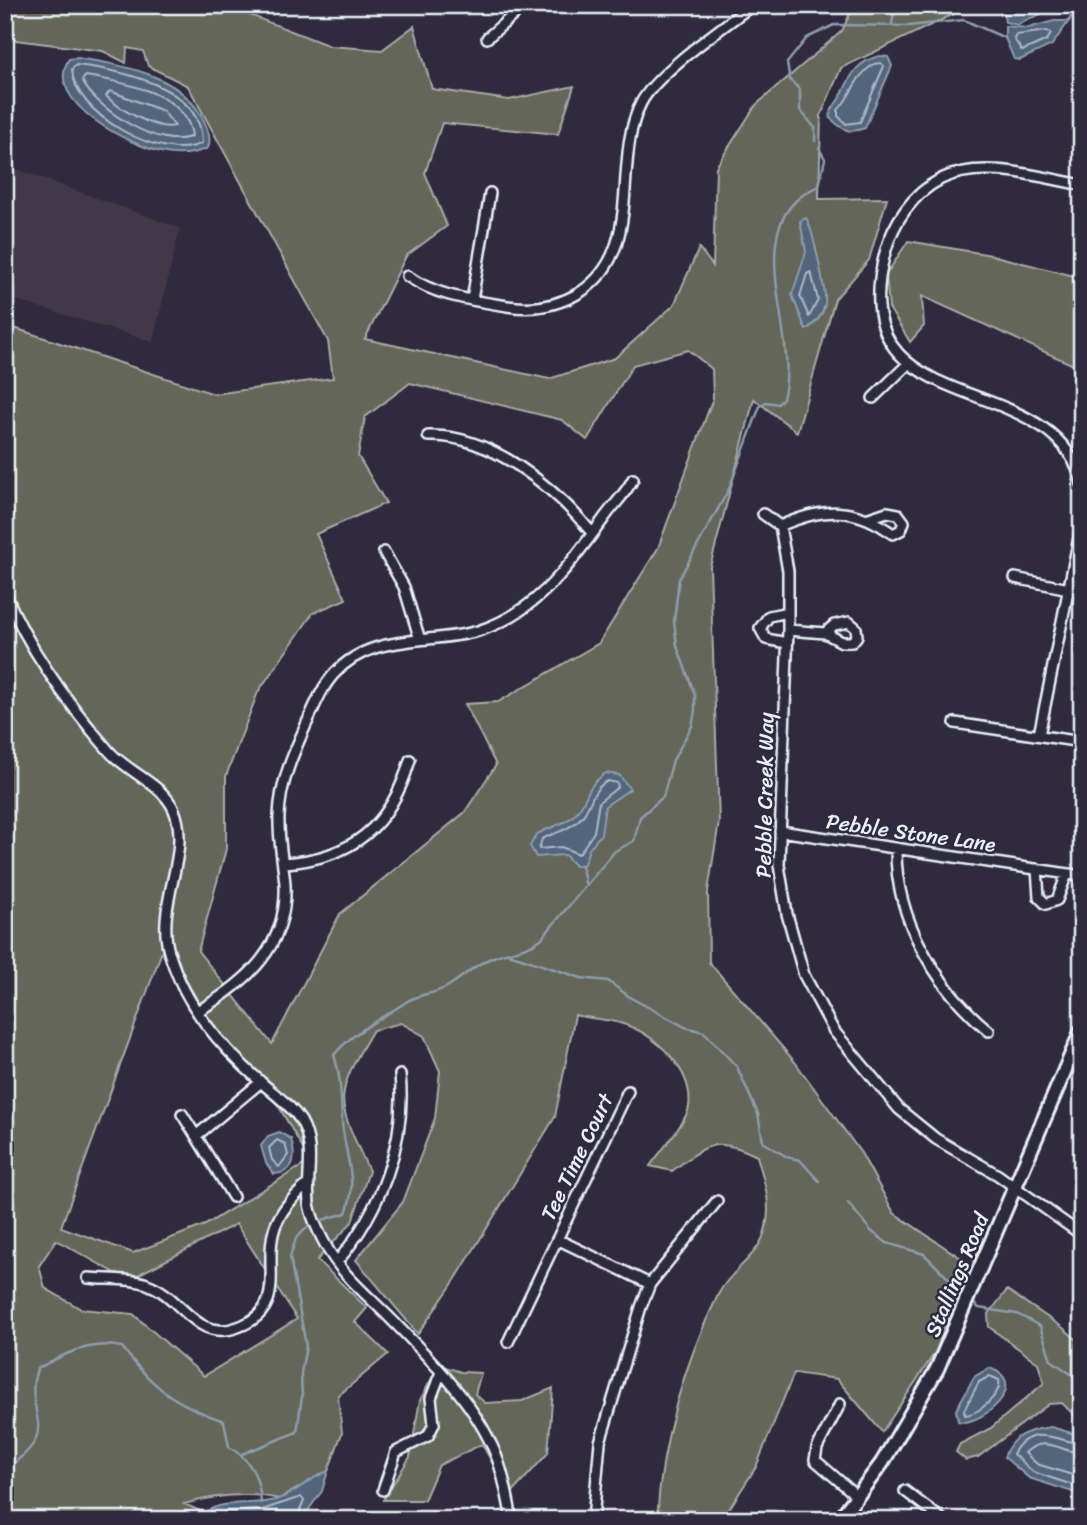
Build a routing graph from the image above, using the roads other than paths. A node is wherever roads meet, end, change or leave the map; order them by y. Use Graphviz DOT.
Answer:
graph roads {
  1 [pos="525,5"];
  2 [pos="752,5"];
  3 [pos="487,38"];
  4 [pos="1082,185"];
  5 [pos="490,193"];
  6 [pos="407,276"];
  7 [pos="472,300"];
  8 [pos="908,364"];
  9 [pos="873,398"];
  10 [pos="428,436"];
  11 [pos="633,479"];
  12 [pos="1082,484"];
  13 [pos="763,514"];
  14 [pos="869,518"];
  15 [pos="1082,523"];
  16 [pos="780,526"];
  17 [pos="592,534"];
  18 [pos="384,552"];
  19 [pos="1015,578"];
  20 [pos="1069,589"];
  21 [pos="5,593"];
  22 [pos="788,612"];
  23 [pos="789,630"];
  24 [pos="825,633"];
  25 [pos="420,640"];
  26 [pos="787,643"];
  27 [pos="955,723"];
  28 [pos="1039,735"];
  29 [pos="1082,742"];
  30 [pos="411,760"];
  31 [pos="780,831"];
  32 [pos="896,848"];
  33 [pos="283,863"];
  34 [pos="1037,869"];
  35 [pos="1067,874"];
  36 [pos="1082,876"];
  37 [pos="198,1012"];
  38 [pos="1082,1030"];
  39 [pos="989,1031"];
  40 [pos="400,1075"];
  41 [pos="261,1082"];
  42 [pos="628,1091"];
  43 [pos="182,1114"];
  44 [pos="196,1136"];
  45 [pos="309,1183"];
  46 [pos="1015,1188"];
  47 [pos="233,1197"];
  48 [pos="717,1201"];
  49 [pos="1082,1235"];
  50 [pos="556,1239"];
  51 [pos="337,1262"];
  52 [pos="88,1279"];
  53 [pos="650,1284"];
  54 [pos="508,1342"];
  55 [pos="441,1372"];
  56 [pos="841,1404"];
  57 [pos="383,1490"];
  58 [pos="905,1491"];
  59 [pos="859,1497"];
  60 [pos="938,1518"];
  61 [pos="512,1520"];
  62 [pos="593,1520"];
  63 [pos="839,1520"];
  1 -- 3 [label="street"];
  2 -- 7 [label="street"];
  4 -- 8 [label="street"];
  5 -- 7 [label="street"];
  6 -- 7 [label="street"];
  8 -- 9 [label="street"];
  8 -- 12 [label="street"];
  10 -- 17 [label="street"];
  11 -- 17 [label="street"];
  13 -- 16 [label="street"];
  14 -- 16 [label="street"];
  15 -- 20 [label="street"];
  16 -- 22 [label="street, Pebble Creek Way"];
  17 -- 25 [label="street"];
  18 -- 25 [label="street"];
  19 -- 20 [label="street"];
  20 -- 28 [label="street"];
  21 -- 37 [label="street"];
  22 -- 23 [label="street, Pebble Creek Way"];
  22 -- 26 [label="street"];
  23 -- 24 [label="street"];
  23 -- 26 [label="street, Pebble Creek Way"];
  25 -- 33 [label="street"];
  26 -- 31 [label="street, Pebble Creek Way"];
  27 -- 28 [label="street"];
  28 -- 29 [label="street"];
  30 -- 33 [label="street"];
  31 -- 32 [label="street, Pebble Stone Lane"];
  31 -- 46 [label="street, Pebble Creek Way"];
  32 -- 34 [label="street, Pebble Stone Lane"];
  32 -- 39 [label="street"];
  33 -- 37 [label="street"];
  34 -- 35 [label="street, Pebble Stone Lane"];
  34 -- 35 [label="street"];
  35 -- 36 [label="street, Pebble Stone Lane"];
  37 -- 41 [label="street"];
  38 -- 46 [label="street, Stallings Road"];
  40 -- 51 [label="street"];
  41 -- 44 [label="street"];
  41 -- 45 [label="street"];
  42 -- 50 [label="street, Tee Time Court"];
  43 -- 44 [label="street"];
  44 -- 47 [label="street"];
  45 -- 51 [label="street"];
  45 -- 52 [label="street"];
  46 -- 49 [label="street, Pebble Creek Way"];
  46 -- 59 [label="street, Stallings Road"];
  48 -- 53 [label="street"];
  50 -- 53 [label="street"];
  50 -- 54 [label="street, Tee Time Court"];
  51 -- 55 [label="street"];
  53 -- 62 [label="street"];
  55 -- 57 [label="street"];
  55 -- 61 [label="street"];
  56 -- 59 [label="street"];
  58 -- 60 [label="street"];
  59 -- 63 [label="street, Stallings Road"];
}
